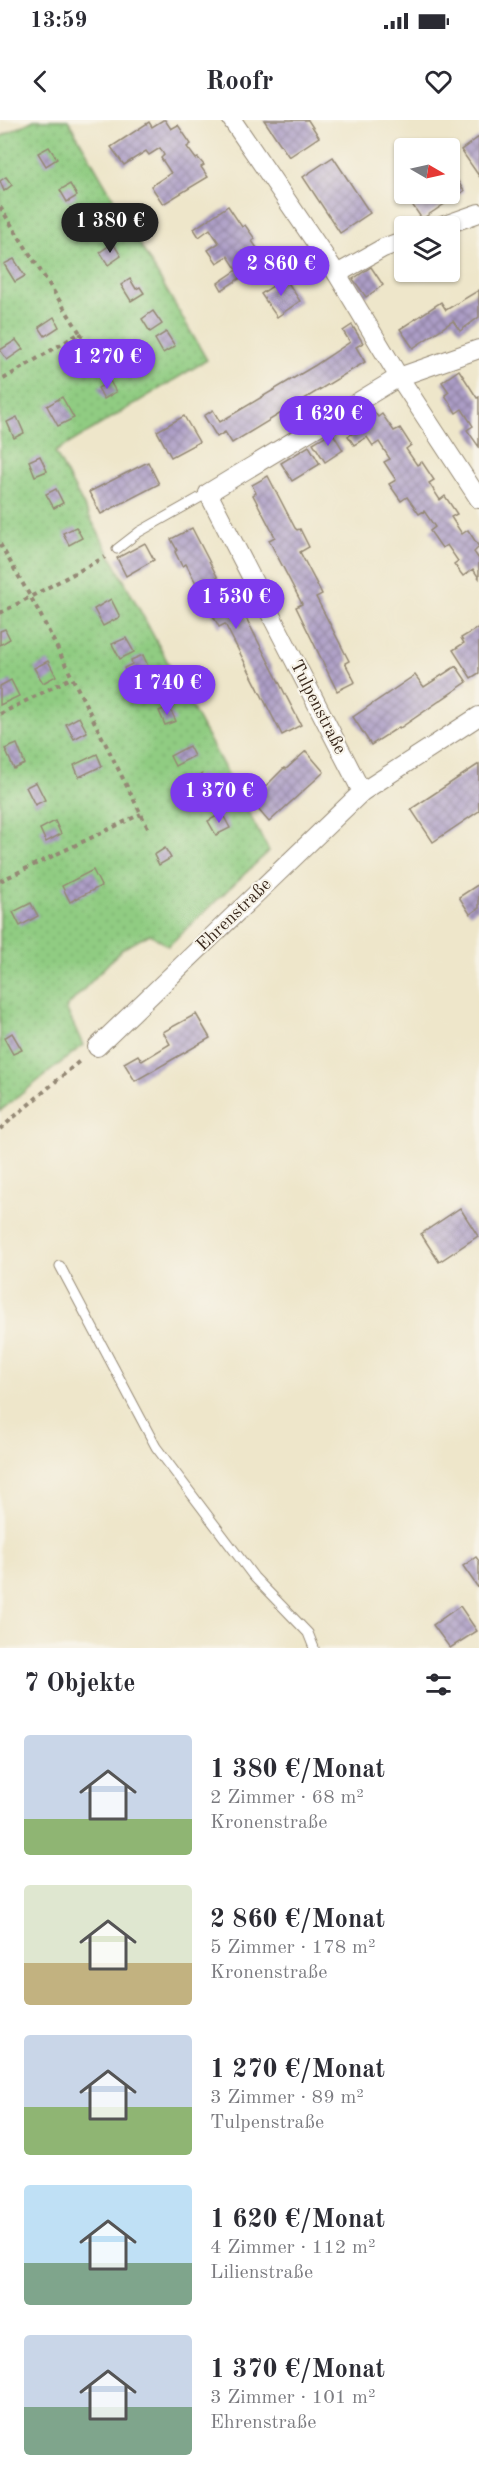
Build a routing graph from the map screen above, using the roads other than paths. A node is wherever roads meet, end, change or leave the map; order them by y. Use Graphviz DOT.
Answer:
graph roads {
  1 [pos="232,120"];
  2 [pos="479,213"];
  3 [pos="460,220"];
  4 [pos="394,244"];
  5 [pos="337,274"];
  6 [pos="479,349"];
  7 [pos="399,377"];
  8 [pos="208,493"];
  9 [pos="479,499"];
  10 [pos="117,549"];
  11 [pos="479,716"];
  12 [pos="362,792"];
  13 [pos="97,1047"];
  14 [pos="60,1266"];
  15 [pos="314,1648"];
  1 -- 5 [label="street"];
  2 -- 3 [label="street"];
  4 -- 5 [label="street"];
  5 -- 7 [label="street"];
  6 -- 7 [label="street"];
  7 -- 8 [label="street"];
  7 -- 9 [label="street"];
  8 -- 10 [label="lane"];
  8 -- 12 [label="street, Tulpenstraße"];
  11 -- 12 [label="street, Ehrenstraße"];
  12 -- 13 [label="street, Ehrenstraße"];
  14 -- 15 [label="lane"];
}
